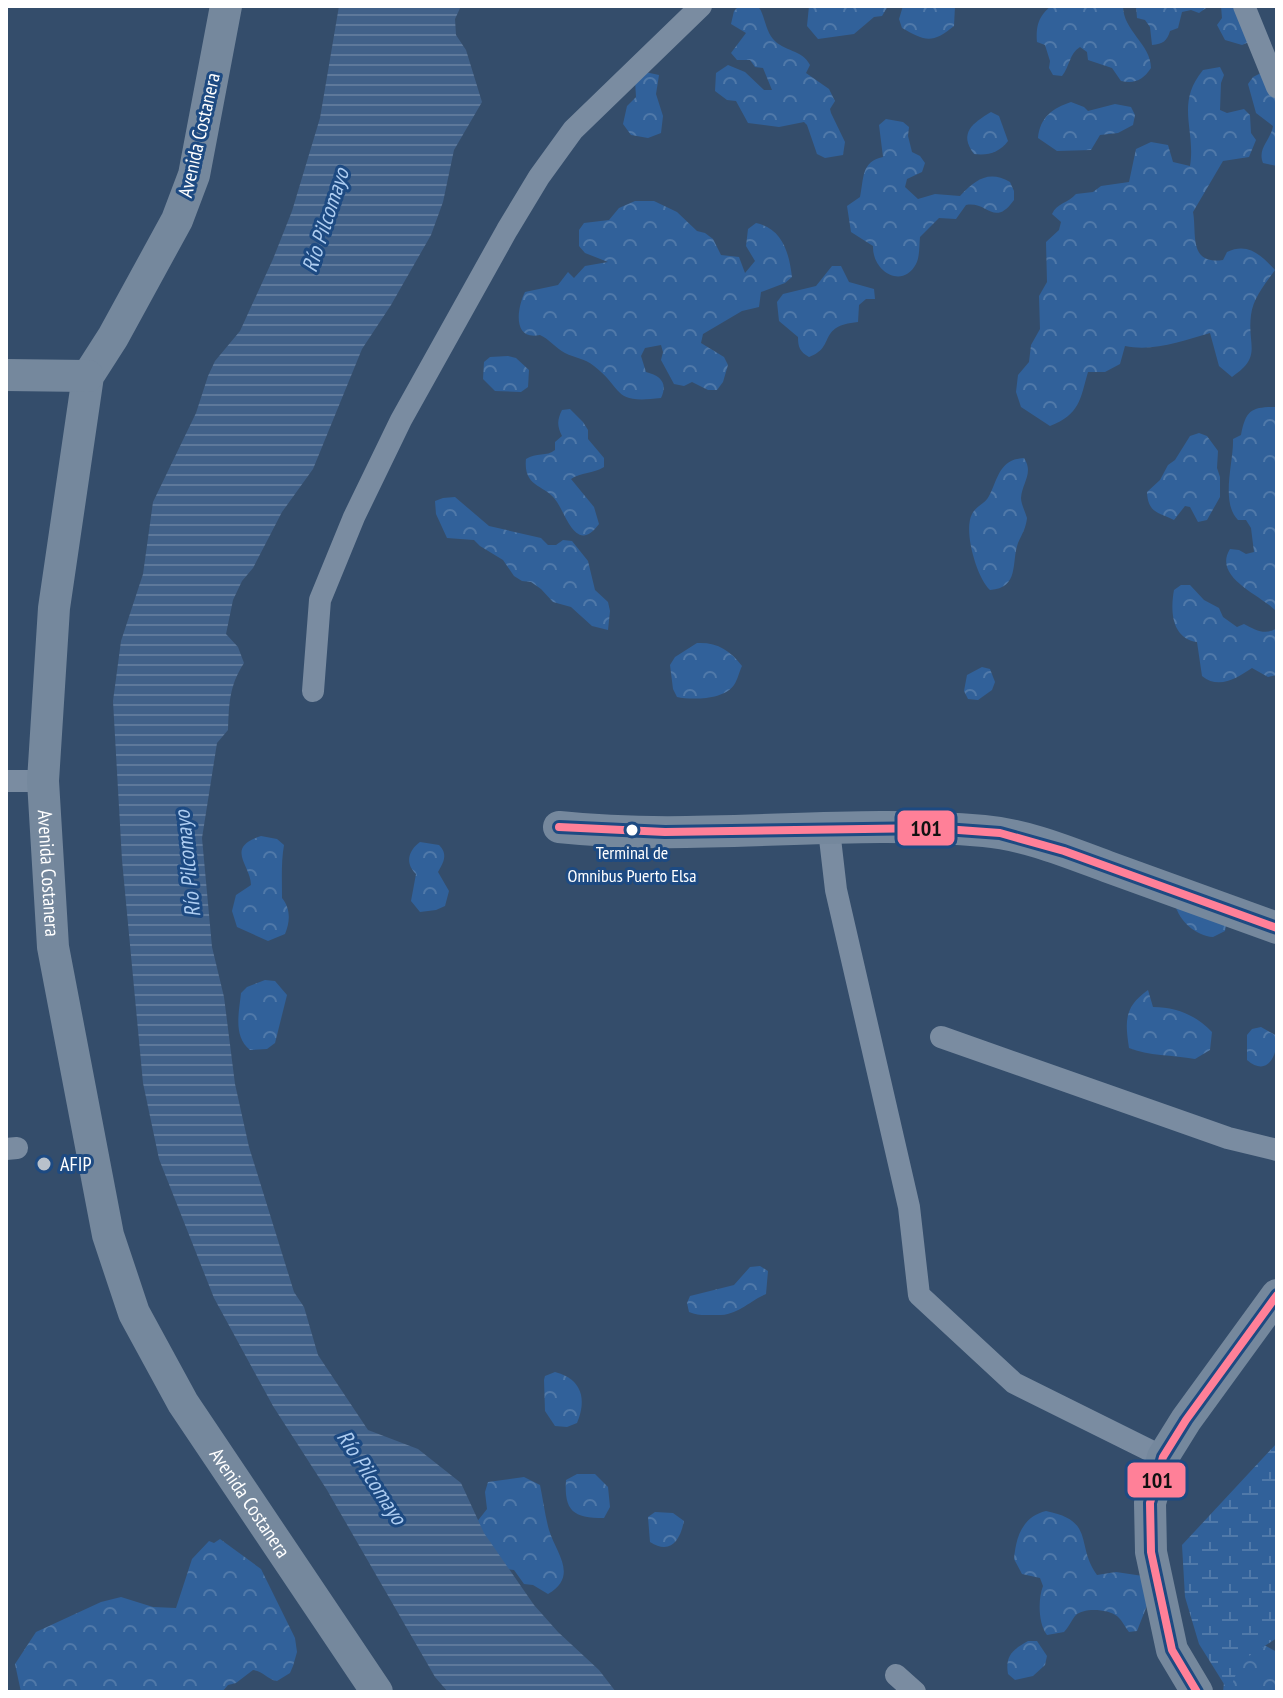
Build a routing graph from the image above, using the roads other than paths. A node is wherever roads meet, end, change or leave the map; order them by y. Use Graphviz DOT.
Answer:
graph roads {
  1 [pos="226,6"];
  2 [pos="701,6"];
  3 [pos="1244,6"];
  4 [pos="1277,87"];
  5 [pos="6,375"];
  6 [pos="88,376"];
  7 [pos="313,691"];
  8 [pos="6,781"];
  9 [pos="43,781"];
  10 [pos="559,827"];
  11 [pos="829,830"];
  12 [pos="1277,928"];
  13 [pos="941,1037"];
  14 [pos="1277,1150"];
  15 [pos="1277,1295"];
  16 [pos="1163,1457"];
  17 [pos="896,1675"];
  18 [pos="377,1692"];
  19 [pos="915,1692"];
  20 [pos="1197,1692"];
  1 -- 6 [label="street, Avenida Costanera"];
  2 -- 7 [label="street"];
  3 -- 4 [label="street"];
  5 -- 6 [label="street"];
  6 -- 9 [label="street, Avenida Costanera"];
  8 -- 9 [label="street"];
  9 -- 18 [label="street, Avenida Costanera"];
  10 -- 11 [label="street"];
  11 -- 12 [label="street"];
  11 -- 16 [label="street"];
  13 -- 14 [label="street"];
  15 -- 16 [label="street"];
  16 -- 20 [label="street"];
  17 -- 19 [label="street"];
}
